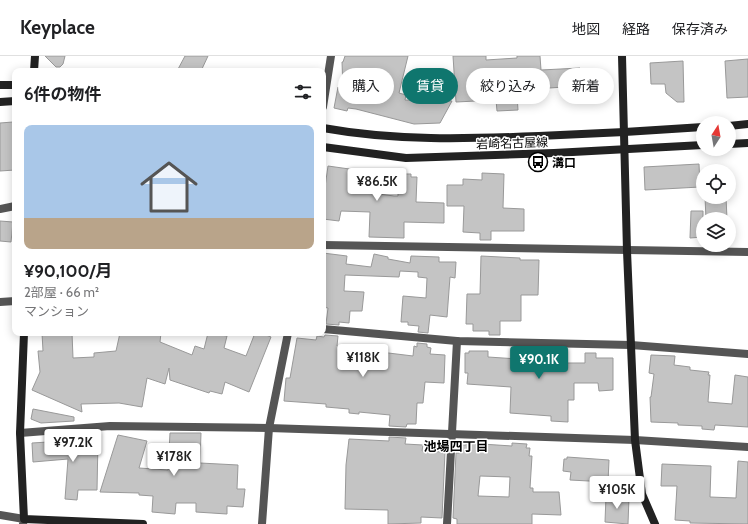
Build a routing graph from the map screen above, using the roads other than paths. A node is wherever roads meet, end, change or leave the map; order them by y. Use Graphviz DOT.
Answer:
graph roads {
  1 [pos="35,56"];
  2 [pos="331,56"];
  3 [pos="622,56"];
  4 [pos="34,68"];
  5 [pos="0,85"];
  6 [pos="12,85"];
  7 [pos="326,88"];
  8 [pos="12,101"];
  9 [pos="0,102"];
  10 [pos="748,124"];
  11 [pos="736,125"];
  12 [pos="696,127"];
  13 [pos="326,129"];
  14 [pos="623,132"];
  15 [pos="748,143"];
  16 [pos="736,144"];
  17 [pos="696,145"];
  18 [pos="326,147"];
  19 [pos="625,150"];
  20 [pos="12,207"];
  21 [pos="0,209"];
  22 [pos="326,245"];
  23 [pos="627,250"];
  24 [pos="748,252"];
  25 [pos="12,300"];
  26 [pos="0,302"];
  27 [pos="326,328"];
  28 [pos="24,336"];
  29 [pos="287,336"];
  30 [pos="457,341"];
  31 [pos="631,345"];
  32 [pos="748,354"];
  33 [pos="269,428"];
  34 [pos="20,433"];
  35 [pos="452,435"];
  36 [pos="635,440"];
  37 [pos="748,447"];
  38 [pos="0,515"];
  39 [pos="24,521"];
  40 [pos="143,524"];
  41 [pos="262,524"];
  42 [pos="447,524"];
  43 [pos="655,524"];
  1 -- 4 [label="main road"];
  2 -- 7 [label="street"];
  3 -- 14 [label="main road"];
  5 -- 6 [label="main road"];
  8 -- 9 [label="main road"];
  10 -- 11 [label="main road"];
  12 -- 14 [label="main road, 岩崎名古屋線"];
  13 -- 14 [label="main road, 岩崎名古屋線"];
  14 -- 19 [label="main road"];
  15 -- 16 [label="main road"];
  17 -- 19 [label="main road, 岩崎名古屋線"];
  18 -- 19 [label="main road, 岩崎名古屋線"];
  19 -- 23 [label="main road"];
  20 -- 21 [label="street"];
  22 -- 23 [label="street"];
  23 -- 24 [label="street"];
  23 -- 31 [label="main road"];
  25 -- 26 [label="street"];
  27 -- 30 [label="street"];
  28 -- 34 [label="main road"];
  29 -- 33 [label="street"];
  30 -- 31 [label="street"];
  30 -- 35 [label="street"];
  31 -- 32 [label="street"];
  31 -- 36 [label="main road"];
  33 -- 34 [label="street"];
  33 -- 35 [label="street"];
  33 -- 41 [label="street"];
  34 -- 39 [label="main road"];
  35 -- 36 [label="street"];
  35 -- 42 [label="street"];
  36 -- 37 [label="street"];
  36 -- 43 [label="main road"];
  38 -- 39 [label="street"];
  39 -- 40 [label="main road"];
}
